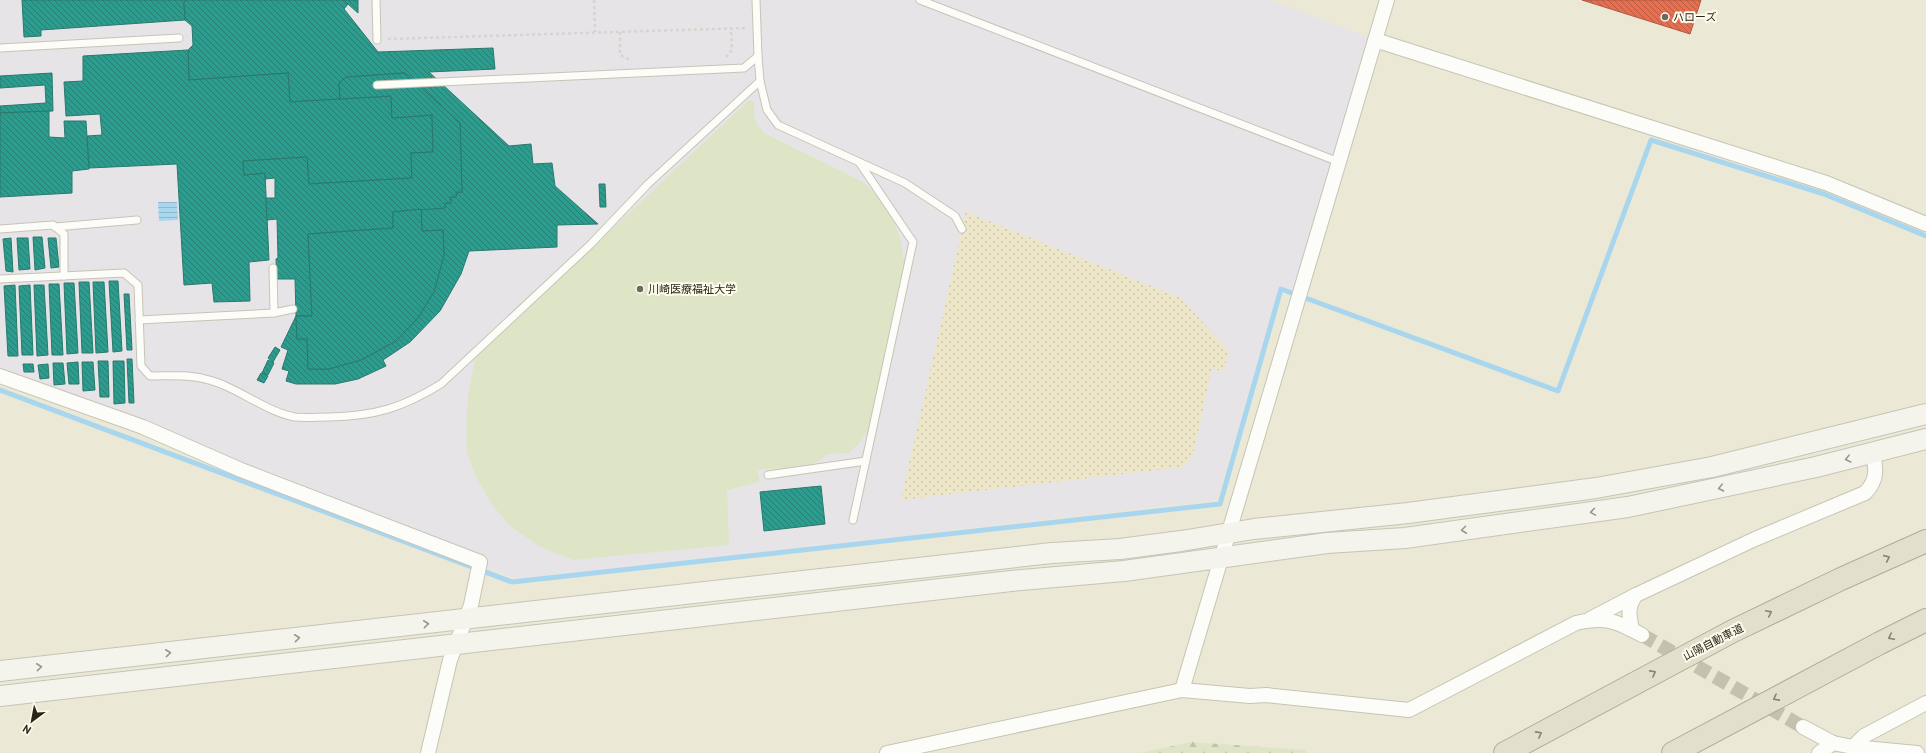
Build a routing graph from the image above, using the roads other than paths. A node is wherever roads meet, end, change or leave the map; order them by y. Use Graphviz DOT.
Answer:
graph roads {
  1 [pos="376,0"];
  2 [pos="756,0"];
  3 [pos="920,0"];
  4 [pos="1387,0"];
  5 [pos="179,38"];
  6 [pos="377,40"];
  7 [pos="1375,40"];
  8 [pos="0,48"];
  9 [pos="758,56"];
  10 [pos="760,81"];
  11 [pos="377,85"];
  12 [pos="859,162"];
  13 [pos="1339,162"];
  14 [pos="137,220"];
  15 [pos="1926,224"];
  16 [pos="55,228"];
  17 [pos="0,229"];
  18 [pos="962,229"];
  19 [pos="273,268"];
  20 [pos="64,276"];
  21 [pos="0,279"];
  22 [pos="293,309"];
  23 [pos="274,313"];
  24 [pos="139,320"];
  25 [pos="0,376"];
  26 [pos="1926,414"];
  27 [pos="1926,439"];
  28 [pos="1873,453"];
  29 [pos="866,461"];
  30 [pos="768,475"];
  31 [pos="853,520"];
  32 [pos="1229,533"];
  33 [pos="1926,541"];
  34 [pos="1221,557"];
  35 [pos="1636,595"];
  36 [pos="466,620"];
  37 [pos="1588,620"];
  38 [pos="1926,620"];
  39 [pos="456,644"];
  40 [pos="0,671"];
  41 [pos="1182,690"];
  42 [pos="0,696"];
  43 [pos="1926,703"];
  44 [pos="1803,727"];
  45 [pos="1833,743"];
  46 [pos="1853,747"];
  47 [pos="428,753"];
  48 [pos="887,753"];
  49 [pos="1505,753"];
  50 [pos="1673,753"];
  51 [pos="1819,753"];
  52 [pos="1917,753"];
  1 -- 6 [label="lane"];
  2 -- 9 [label="lane"];
  3 -- 13 [label="lane"];
  4 -- 7 [label="street"];
  5 -- 8 [label="lane"];
  7 -- 13 [label="street"];
  7 -- 15 [label="street"];
  9 -- 10 [label="lane"];
  9 -- 11 [label="lane"];
  10 -- 12 [label="lane"];
  10 -- 24 [label="lane"];
  12 -- 18 [label="lane"];
  12 -- 29 [label="lane"];
  13 -- 32 [label="street"];
  14 -- 16 [label="lane"];
  16 -- 17 [label="lane"];
  16 -- 20 [label="lane"];
  19 -- 23 [label="lane"];
  20 -- 21 [label="lane"];
  20 -- 24 [label="lane"];
  22 -- 23 [label="lane"];
  23 -- 24 [label="lane"];
  25 -- 36 [label="street"];
  26 -- 32 [label="street"];
  27 -- 28 [label="street"];
  28 -- 34 [label="street, one-way"];
  28 -- 35 [label="street"];
  29 -- 30 [label="lane"];
  29 -- 31 [label="lane"];
  32 -- 34 [label="street"];
  32 -- 36 [label="street"];
  49 -- 33 [label="highway, 山陽自動車道, one-way"];
  34 -- 39 [label="street"];
  34 -- 41 [label="street"];
  35 -- 37 [label="street"];
  35 -- 37 [label="street"];
  36 -- 39 [label="street"];
  40 -- 36 [label="street, one-way"];
  37 -- 41 [label="street"];
  38 -- 50 [label="highway, one-way"];
  39 -- 42 [label="street"];
  39 -- 47 [label="street"];
  41 -- 48 [label="street"];
  43 -- 46 [label="street"];
  44 -- 45 [label="street"];
  45 -- 46 [label="street"];
  45 -- 51 [label="street"];
  46 -- 52 [label="street"];
}
